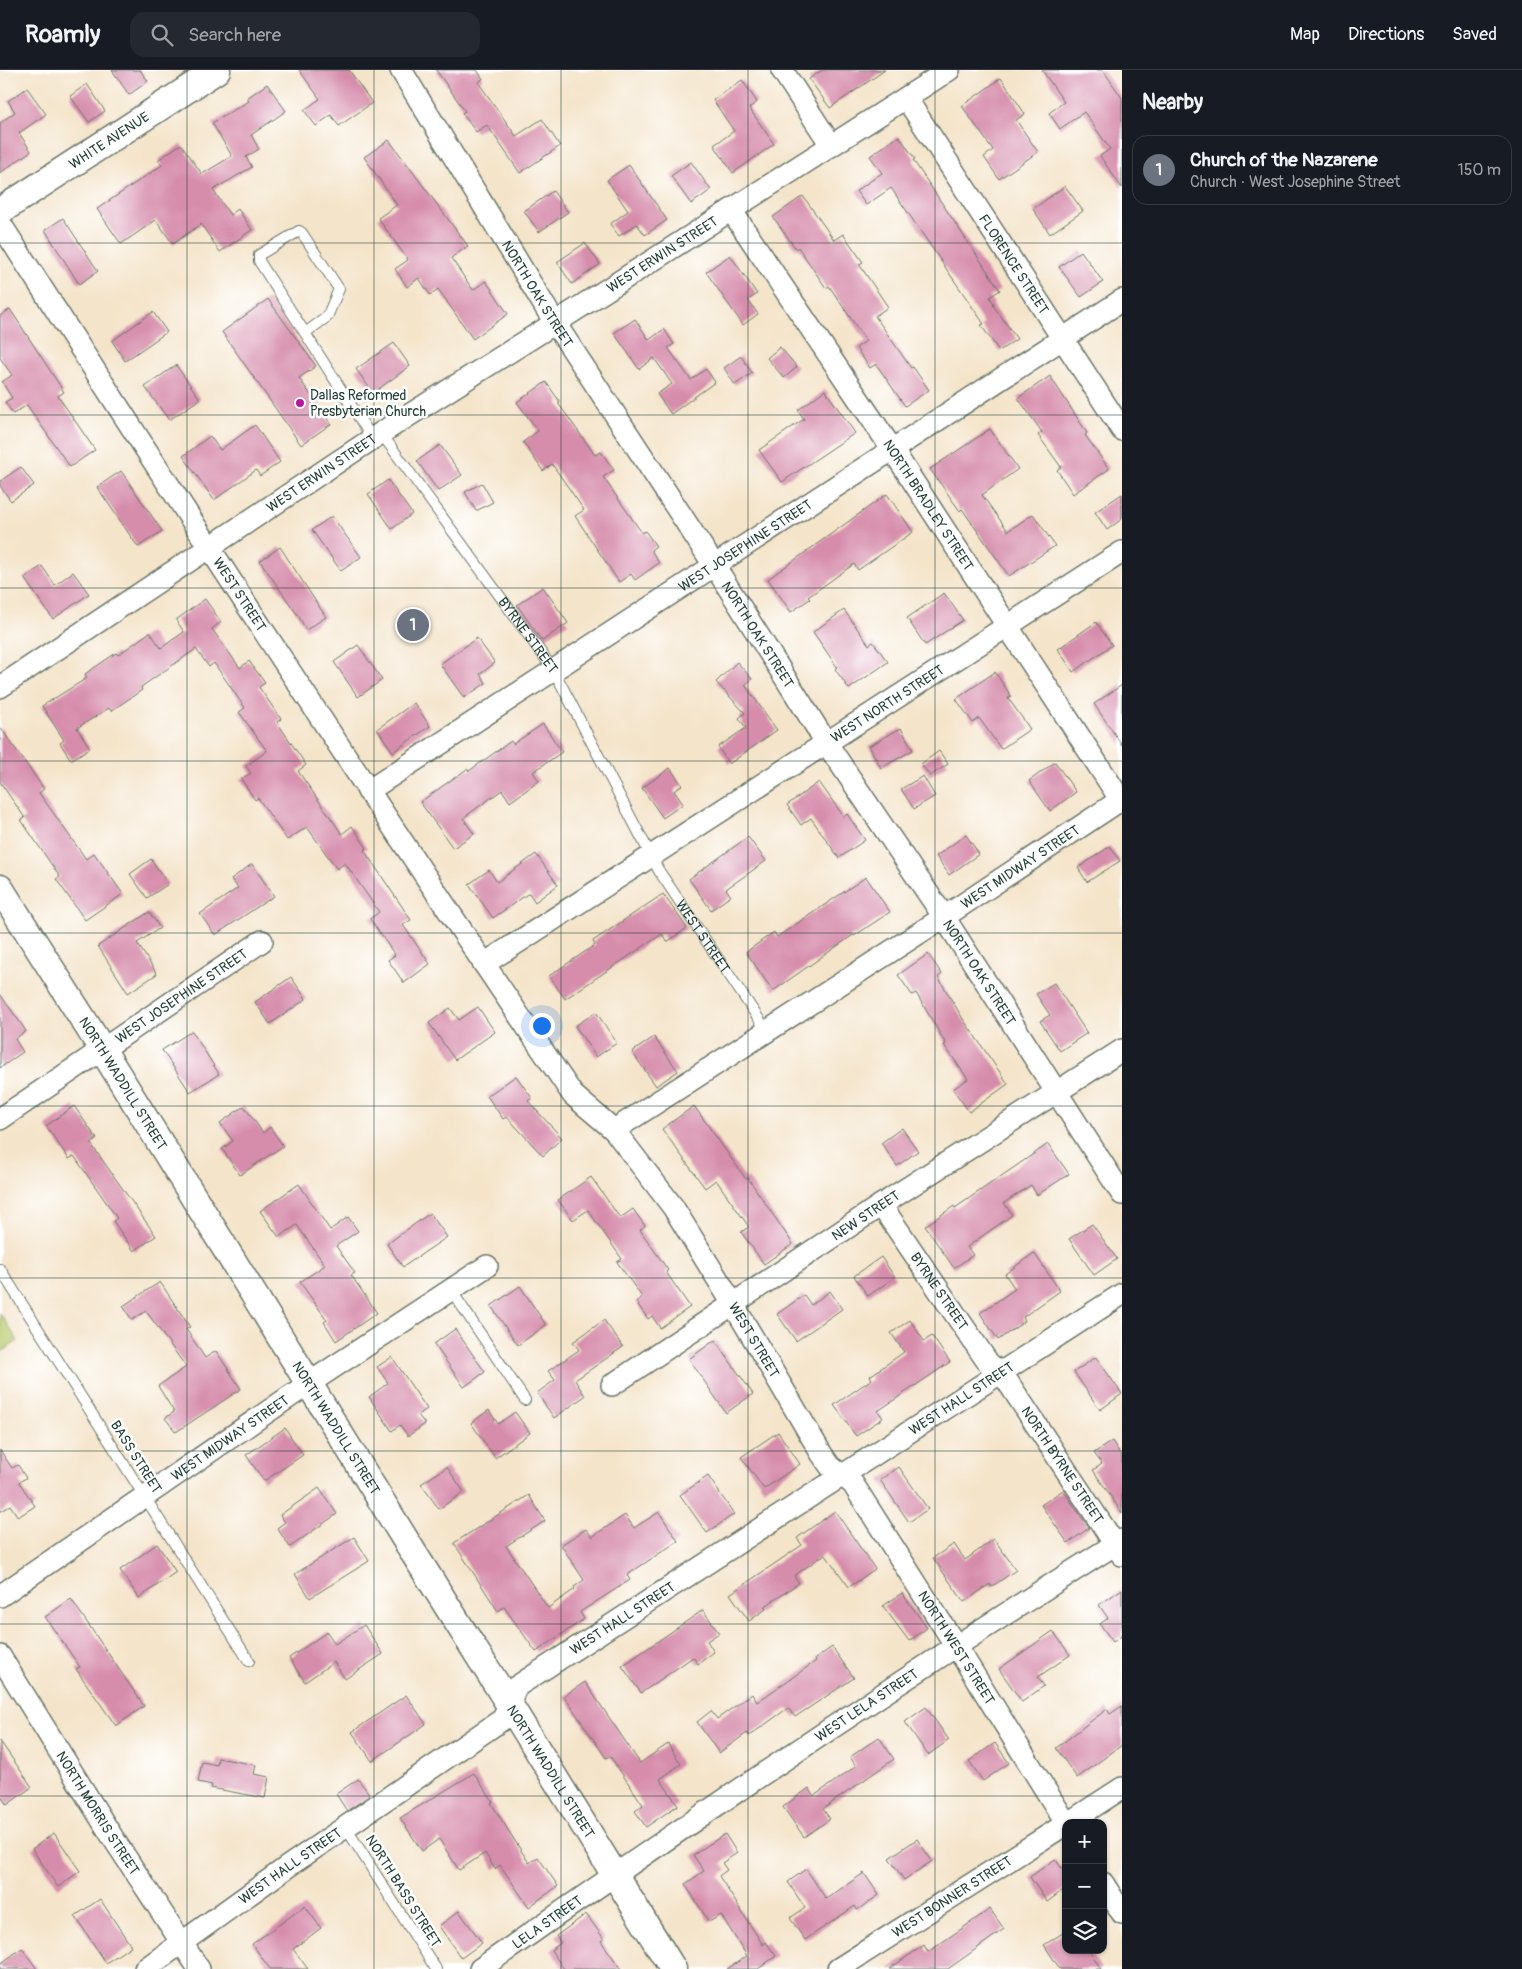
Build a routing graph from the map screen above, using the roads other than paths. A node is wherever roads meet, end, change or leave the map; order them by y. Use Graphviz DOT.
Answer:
graph roads {
  1 [pos="217,70"];
  2 [pos="401,70"];
  3 [pos="782,70"];
  4 [pos="949,70"];
  5 [pos="906,98"];
  6 [pos="831,145"];
  7 [pos="731,210"];
  8 [pos="0,211"];
  9 [pos="0,223"];
  10 [pos="1122,300"];
  11 [pos="555,323"];
  12 [pos="305,333"];
  13 [pos="1062,338"];
  14 [pos="1122,430"];
  15 [pos="376,435"];
  16 [pos="892,449"];
  17 [pos="208,547"];
  18 [pos="1122,552"];
  19 [pos="714,565"];
  20 [pos="1007,627"];
  21 [pos="552,669"];
  22 [pos="0,687"];
  23 [pos="827,744"];
  24 [pos="368,791"];
  25 [pos="1121,800"];
  26 [pos="652,854"];
  27 [pos="0,888"];
  28 [pos="944,917"];
  29 [pos="262,941"];
  30 [pos="484,964"];
  31 [pos="767,1031"];
  32 [pos="102,1049"];
  33 [pos="1122,1050"];
  34 [pos="1056,1092"];
  35 [pos="0,1118"];
  36 [pos="614,1130"];
  37 [pos="1122,1194"];
  38 [pos="881,1205"];
  39 [pos="487,1266"];
  40 [pos="0,1269"];
  41 [pos="451,1290"];
  42 [pos="1122,1294"];
  43 [pos="733,1304"];
  44 [pos="1002,1372"];
  45 [pos="308,1384"];
  46 [pos="612,1385"];
  47 [pos="525,1400"];
  48 [pos="841,1476"];
  49 [pos="145,1497"];
  50 [pos="1120,1547"];
  51 [pos="0,1596"];
  52 [pos="956,1646"];
  53 [pos="0,1656"];
  54 [pos="249,1661"];
  55 [pos="509,1704"];
  56 [pos="1122,1788"];
  57 [pos="1064,1819"];
  58 [pos="1072,1819"];
  59 [pos="1062,1826"];
  60 [pos="346,1828"];
  61 [pos="614,1874"];
  62 [pos="1107,1889"];
  63 [pos="1122,1913"];
  64 [pos="182,1943"];
  65 [pos="145,1969"];
  66 [pos="199,1969"];
  67 [pos="436,1969"];
  68 [pos="480,1969"];
  69 [pos="672,1969"];
  70 [pos="838,1969"];
  1 -- 8 [label="street, WHITE AVENUE"];
  2 -- 11 [label="street, NORTH OAK STREET"];
  3 -- 6 [label="street"];
  4 -- 5 [label="street, WEST ERWIN STREET"];
  5 -- 6 [label="street, WEST ERWIN STREET"];
  5 -- 13 [label="street, FLORENCE STREET"];
  6 -- 7 [label="street, WEST ERWIN STREET"];
  7 -- 11 [label="street, WEST ERWIN STREET"];
  7 -- 16 [label="street, NORTH BRADLEY STREET"];
  9 -- 17 [label="street, WEST STREET"];
  10 -- 13 [label="street, WEST JOSEPHINE STREET"];
  11 -- 15 [label="street, WEST ERWIN STREET"];
  11 -- 19 [label="street, NORTH OAK STREET"];
  12 -- 12 [label="lane, BYRNE STREET"];
  12 -- 15 [label="lane, BYRNE STREET"];
  13 -- 14 [label="street, FLORENCE STREET"];
  13 -- 16 [label="street, WEST JOSEPHINE STREET"];
  15 -- 17 [label="street, WEST ERWIN STREET"];
  15 -- 21 [label="lane, BYRNE STREET"];
  16 -- 19 [label="street, WEST JOSEPHINE STREET"];
  16 -- 20 [label="street, NORTH BRADLEY STREET"];
  17 -- 22 [label="street, WEST ERWIN STREET"];
  17 -- 24 [label="street, WEST STREET"];
  18 -- 20 [label="street, WEST NORTH STREET"];
  19 -- 21 [label="street, WEST JOSEPHINE STREET"];
  19 -- 23 [label="street, NORTH OAK STREET"];
  20 -- 23 [label="street, WEST NORTH STREET"];
  20 -- 25 [label="street, NORTH BRADLEY STREET"];
  21 -- 24 [label="street, WEST JOSEPHINE STREET"];
  21 -- 26 [label="lane, BYRNE STREET"];
  23 -- 26 [label="street, WEST NORTH STREET"];
  23 -- 28 [label="street, NORTH OAK STREET"];
  24 -- 30 [label="street, WEST STREET"];
  25 -- 28 [label="street, WEST MIDWAY STREET"];
  26 -- 30 [label="street"];
  26 -- 31 [label="lane, WEST STREET"];
  27 -- 32 [label="street, NORTH WADDILL STREET"];
  28 -- 31 [label="street, WEST MIDWAY STREET"];
  28 -- 34 [label="street, NORTH OAK STREET"];
  29 -- 32 [label="street, WEST JOSEPHINE STREET"];
  30 -- 36 [label="street, WEST STREET"];
  31 -- 36 [label="street"];
  32 -- 35 [label="street, WEST JOSEPHINE STREET"];
  32 -- 45 [label="street, NORTH WADDILL STREET"];
  33 -- 34 [label="street, NEW STREET"];
  34 -- 37 [label="street, NORTH OAK STREET"];
  34 -- 38 [label="street, NEW STREET"];
  36 -- 43 [label="street, WEST STREET"];
  38 -- 43 [label="street, NEW STREET"];
  38 -- 44 [label="street, BYRNE STREET"];
  39 -- 41 [label="street, WEST MIDWAY STREET"];
  40 -- 49 [label="lane, BASS STREET"];
  41 -- 45 [label="street, WEST MIDWAY STREET"];
  41 -- 47 [label="lane"];
  42 -- 44 [label="street, WEST HALL STREET"];
  43 -- 46 [label="street, NEW STREET"];
  43 -- 48 [label="street, WEST STREET"];
  44 -- 48 [label="street, WEST HALL STREET"];
  44 -- 50 [label="street, NORTH BYRNE STREET"];
  45 -- 49 [label="street, WEST MIDWAY STREET"];
  45 -- 55 [label="street, NORTH WADDILL STREET"];
  48 -- 52 [label="street, NORTH WEST STREET"];
  48 -- 55 [label="street, WEST HALL STREET"];
  49 -- 51 [label="street, WEST MIDWAY STREET"];
  49 -- 54 [label="lane, BASS STREET"];
  50 -- 52 [label="street, WEST LELA STREET"];
  52 -- 57 [label="street, NORTH WEST STREET"];
  52 -- 61 [label="street, WEST LELA STREET"];
  53 -- 64 [label="street, NORTH MORRIS STREET"];
  55 -- 60 [label="street, WEST HALL STREET"];
  55 -- 61 [label="street, NORTH WADDILL STREET"];
  56 -- 58 [label="street, WEST BONNER STREET"];
  59 -- 70 [label="street, WEST BONNER STREET"];
  60 -- 64 [label="street, WEST HALL STREET"];
  60 -- 67 [label="lane, NORTH BASS STREET"];
  61 -- 68 [label="street, LELA STREET"];
  61 -- 69 [label="street, NORTH WADDILL STREET"];
  62 -- 63 [label="street"];
  64 -- 65 [label="street, WEST HALL STREET"];
  64 -- 66 [label="street, NORTH MORRIS STREET"];
}
